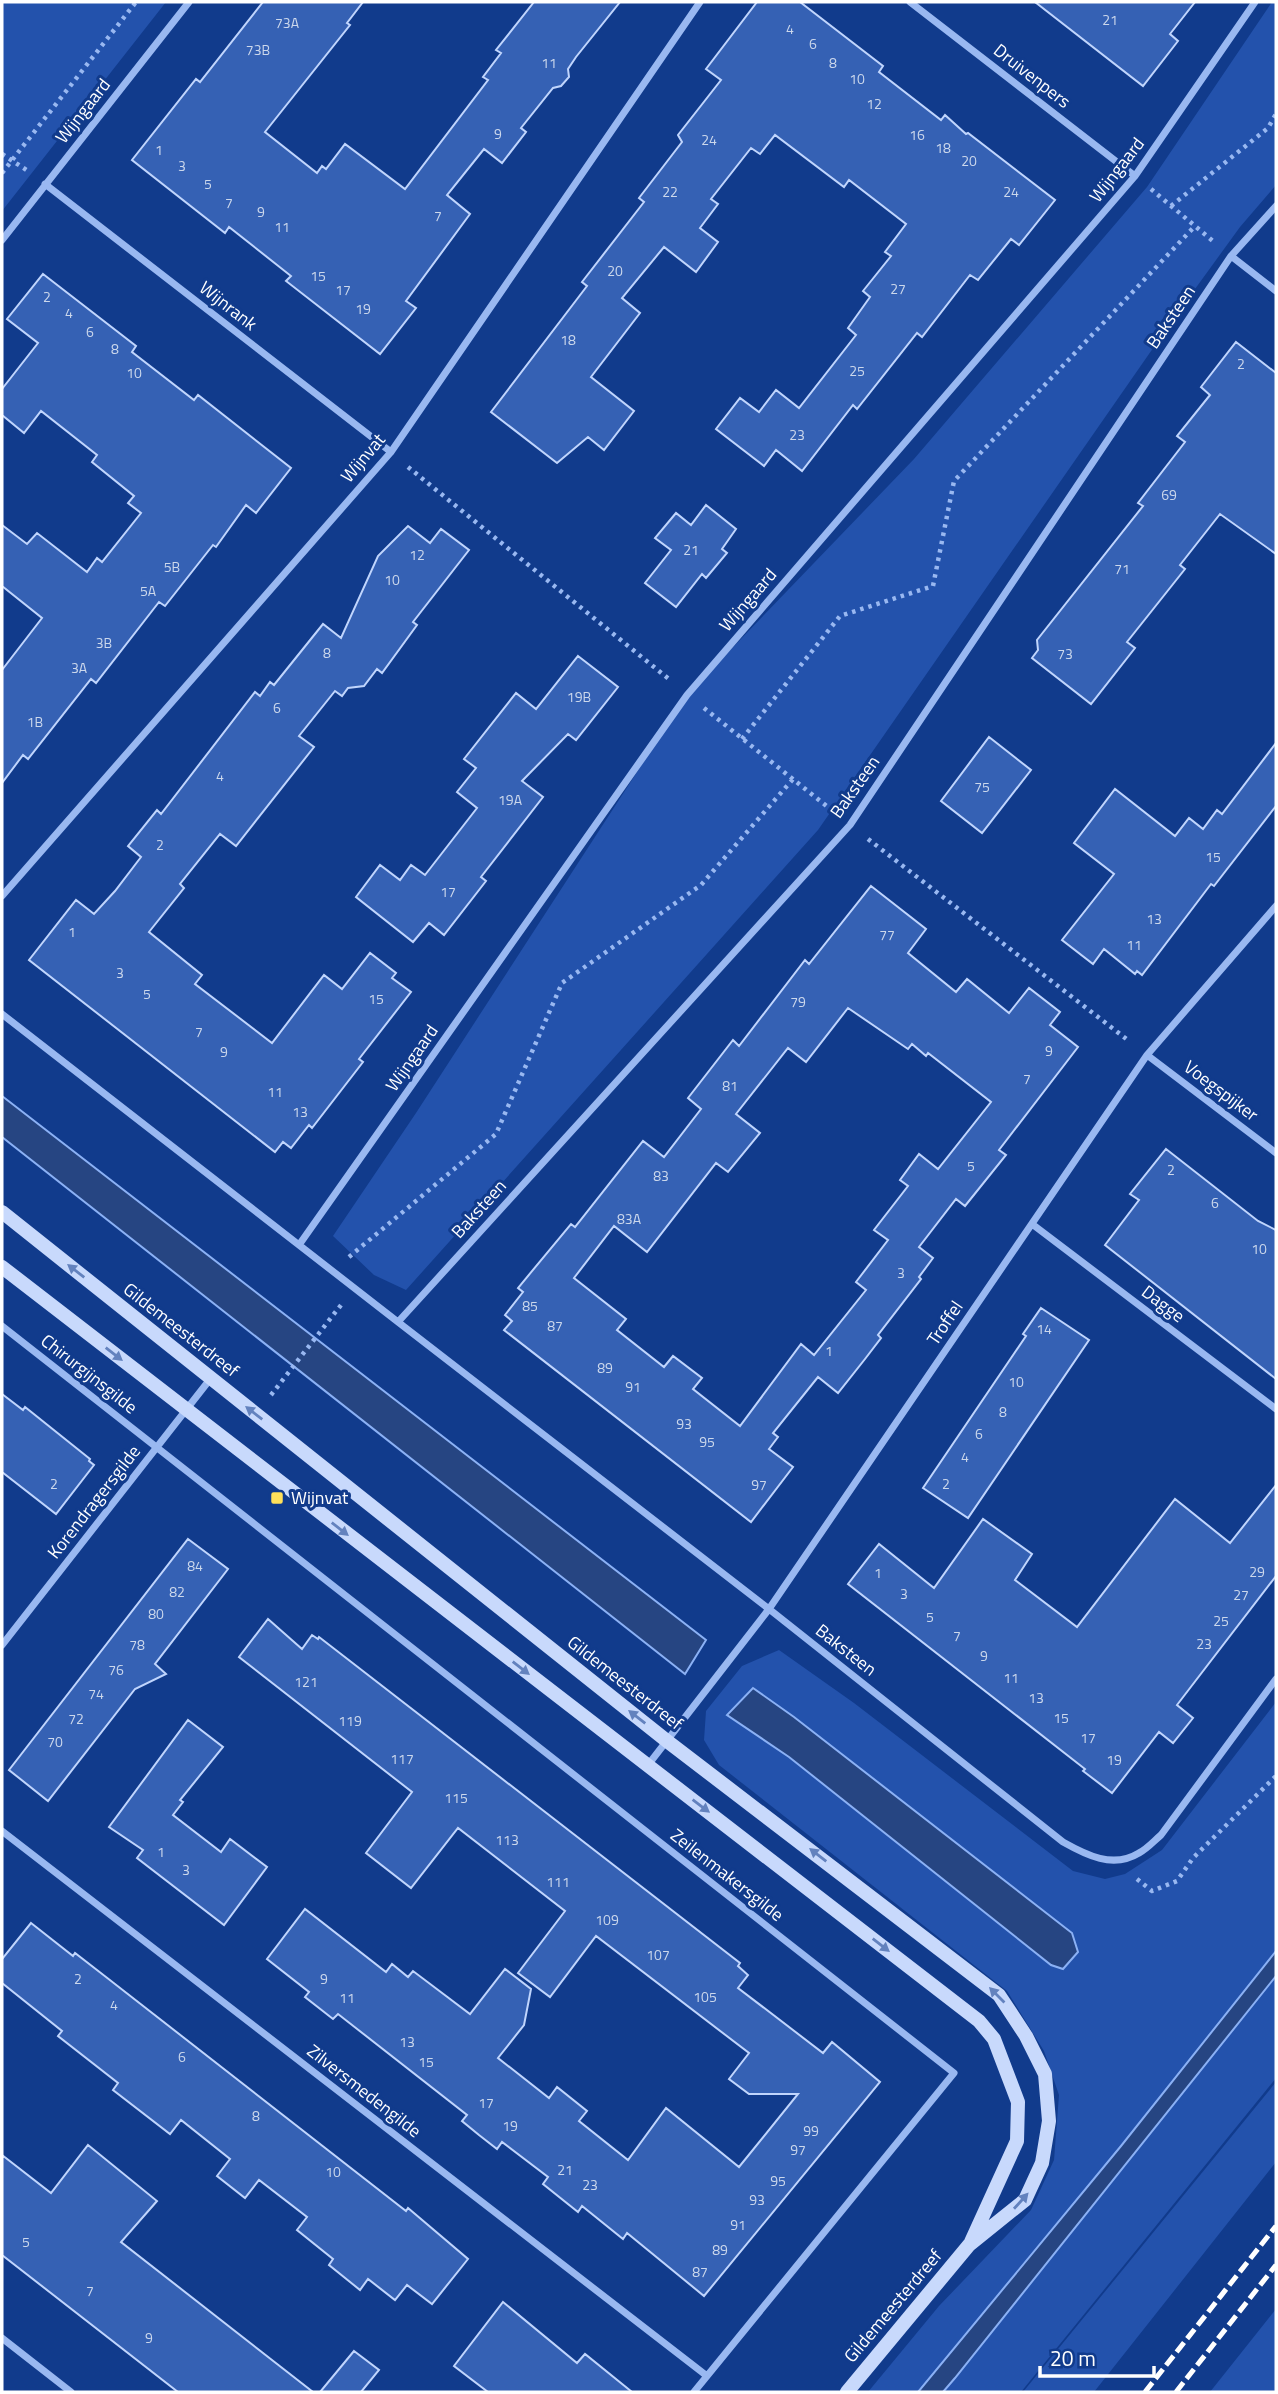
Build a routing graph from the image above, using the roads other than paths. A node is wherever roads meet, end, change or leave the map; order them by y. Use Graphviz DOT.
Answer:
graph roads {
  1 [pos="189,2"];
  2 [pos="700,2"];
  3 [pos="910,2"];
  4 [pos="1255,2"];
  5 [pos="1135,176"];
  6 [pos="45,184"];
  7 [pos="1276,206"];
  8 [pos="2,240"];
  9 [pos="1231,256"];
  10 [pos="1276,291"];
  11 [pos="391,452"];
  12 [pos="2,896"];
  13 [pos="1276,906"];
  14 [pos="2,1014"];
  15 [pos="1147,1055"];
  16 [pos="1276,1153"];
  17 [pos="2,1212"];
  18 [pos="1032,1224"];
  19 [pos="299,1245"];
  20 [pos="2,1266"];
  21 [pos="398,1322"];
  22 [pos="2,1326"];
  23 [pos="211,1378"];
  24 [pos="1276,1409"];
  25 [pos="186,1410"];
  26 [pos="157,1447"];
  27 [pos="769,1609"];
  28 [pos="2,1645"];
  29 [pos="1276,1679"];
  30 [pos="667,1741"];
  31 [pos="648,1765"];
  32 [pos="2,1831"];
  33 [pos="969,2245"];
  34 [pos="2,2338"];
  35 [pos="707,2376"];
  36 [pos="71,2392"];
  37 [pos="694,2392"];
  38 [pos="847,2392"];
  1 -- 6 [label="street, Wijngaard"];
  2 -- 11 [label="street, Wijnvat"];
  3 -- 5 [label="street, Druivenpers"];
  4 -- 5 [label="street, Wijngaard"];
  5 -- 19 [label="street, Wijngaard"];
  6 -- 8 [label="street, Wijngaard"];
  6 -- 11 [label="street, Wijnrank"];
  7 -- 9 [label="street, Baksteen"];
  9 -- 10 [label="street"];
  9 -- 21 [label="street, Baksteen"];
  11 -- 12 [label="street, Wijnvat"];
  13 -- 15 [label="street, Troffel"];
  14 -- 19 [label="street"];
  15 -- 16 [label="street, Voegspijker"];
  15 -- 18 [label="street, Troffel"];
  23 -- 17 [label="street, Gildemeesterdreef, one-way"];
  18 -- 24 [label="street, Dagge"];
  18 -- 27 [label="street, Troffel"];
  19 -- 21 [label="street"];
  20 -- 25 [label="street, Gildemeesterdreef, one-way"];
  21 -- 27 [label="street, Baksteen"];
  22 -- 26 [label="street, Chirurgijnsgilde"];
  23 -- 25 [label="street, Korendragersgilde"];
  30 -- 23 [label="street, Gildemeesterdreef, one-way"];
  25 -- 26 [label="street, Korendragersgilde"];
  25 -- 31 [label="street, Gildemeesterdreef, one-way"];
  26 -- 28 [label="street, Korendragersgilde"];
  26 -- 35 [label="street, Zeilenmakersgilde"];
  27 -- 29 [label="street, Baksteen"];
  27 -- 30 [label="street, Troffel"];
  30 -- 31 [label="street, Troffel"];
  33 -- 30 [label="street, Gildemeesterdreef, one-way"];
  31 -- 33 [label="street, Gildemeesterdreef, one-way"];
  32 -- 35 [label="street, Zilversmedengilde"];
  33 -- 38 [label="street, Gildemeesterdreef"];
  34 -- 36 [label="street"];
  35 -- 37 [label="street, Zeilenmakersgilde"];
}
